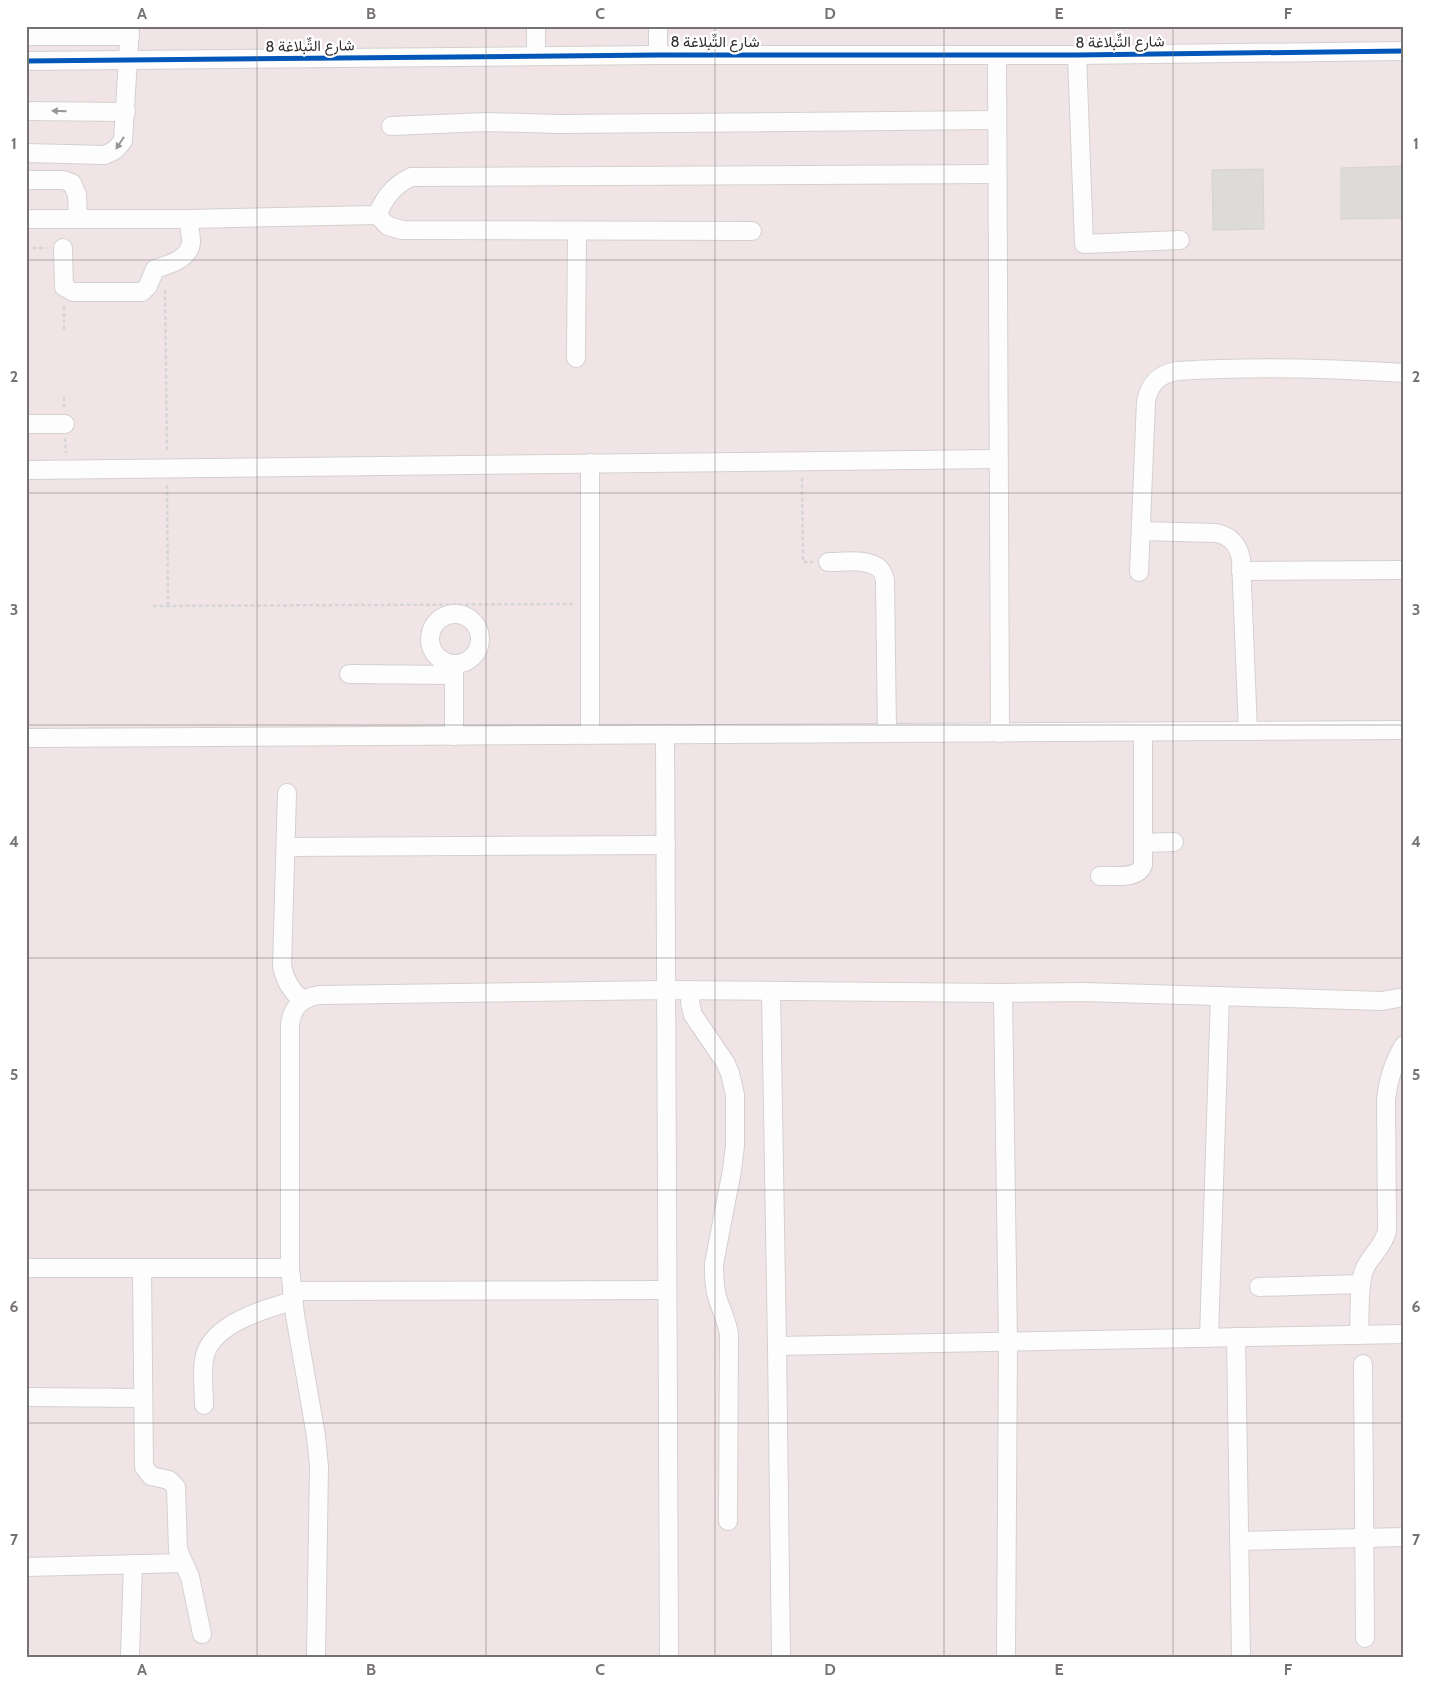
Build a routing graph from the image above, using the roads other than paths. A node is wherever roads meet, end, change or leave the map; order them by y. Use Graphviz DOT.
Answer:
graph roads {
  1 [pos="536,26"];
  2 [pos="658,26"];
  3 [pos="130,31"];
  4 [pos="26,36"];
  5 [pos="1404,51"];
  6 [pos="658,55"];
  7 [pos="996,55"];
  8 [pos="1077,55"];
  9 [pos="536,56"];
  10 [pos="26,61"];
  11 [pos="128,61"];
  12 [pos="26,111"];
  13 [pos="126,112"];
  14 [pos="997,120"];
  15 [pos="391,126"];
  16 [pos="26,153"];
  17 [pos="997,174"];
  18 [pos="26,180"];
  19 [pos="377,215"];
  20 [pos="26,219"];
  21 [pos="78,219"];
  22 [pos="189,219"];
  23 [pos="577,231"];
  24 [pos="752,231"];
  25 [pos="1180,240"];
  26 [pos="63,248"];
  27 [pos="576,358"];
  28 [pos="1404,373"];
  29 [pos="26,424"];
  30 [pos="65,424"];
  31 [pos="998,458"];
  32 [pos="590,464"];
  33 [pos="26,470"];
  34 [pos="1141,531"];
  35 [pos="828,562"];
  36 [pos="1404,570"];
  37 [pos="1241,571"];
  38 [pos="1139,572"];
  39 [pos="454,670"];
  40 [pos="349,674"];
  41 [pos="1404,730"];
  42 [pos="1248,731"];
  43 [pos="1000,732"];
  44 [pos="1143,732"];
  45 [pos="888,733"];
  46 [pos="665,734"];
  47 [pos="590,735"];
  48 [pos="454,736"];
  49 [pos="26,738"];
  50 [pos="287,792"];
  51 [pos="1143,842"];
  52 [pos="1174,842"];
  53 [pos="666,845"];
  54 [pos="286,847"];
  55 [pos="1100,876"];
  56 [pos="666,990"];
  57 [pos="691,991"];
  58 [pos="770,991"];
  59 [pos="1003,994"];
  60 [pos="1220,996"];
  61 [pos="1404,997"];
  62 [pos="302,1000"];
  63 [pos="1404,1045"];
  64 [pos="1395,1154"];
  65 [pos="26,1268"];
  66 [pos="142,1268"];
  67 [pos="290,1268"];
  68 [pos="1361,1284"];
  69 [pos="1259,1287"];
  70 [pos="668,1290"];
  71 [pos="293,1296"];
  72 [pos="1360,1334"];
  73 [pos="1404,1334"];
  74 [pos="1236,1337"];
  75 [pos="1209,1338"];
  76 [pos="1008,1342"];
  77 [pos="777,1346"];
  78 [pos="1363,1364"];
  79 [pos="26,1397"];
  80 [pos="143,1398"];
  81 [pos="204,1405"];
  82 [pos="728,1521"];
  83 [pos="1404,1537"];
  84 [pos="1364,1538"];
  85 [pos="1239,1541"];
  86 [pos="183,1563"];
  87 [pos="133,1564"];
  88 [pos="26,1567"];
  89 [pos="202,1634"];
  90 [pos="1365,1638"];
  91 [pos="130,1656"];
  92 [pos="316,1657"];
  93 [pos="669,1657"];
  94 [pos="780,1657"];
  95 [pos="1006,1657"];
  96 [pos="1241,1657"];
  1 -- 9 [label="street"];
  2 -- 6 [label="street"];
  3 -- 4 [label="street"];
  3 -- 11 [label="street"];
  5 -- 8 [label="street, شارع التِّبلاغة 8"];
  6 -- 7 [label="street, شارع التِّبلاغة 8"];
  6 -- 9 [label="street, شارع التِّبلاغة 8"];
  7 -- 8 [label="street, شارع التِّبلاغة 8"];
  7 -- 14 [label="street"];
  8 -- 25 [label="street"];
  9 -- 11 [label="street, شارع التِّبلاغة 8"];
  10 -- 11 [label="street, شارع التِّبلاغة 8"];
  11 -- 13 [label="street"];
  13 -- 12 [label="street, one-way"];
  13 -- 16 [label="street, one-way"];
  14 -- 15 [label="street"];
  14 -- 17 [label="street"];
  17 -- 19 [label="street"];
  17 -- 31 [label="street"];
  18 -- 21 [label="street"];
  19 -- 22 [label="street"];
  19 -- 23 [label="street"];
  20 -- 21 [label="street"];
  21 -- 22 [label="street"];
  22 -- 26 [label="street"];
  23 -- 24 [label="street"];
  23 -- 27 [label="street"];
  28 -- 34 [label="street"];
  29 -- 30 [label="street"];
  31 -- 32 [label="street"];
  31 -- 43 [label="street"];
  32 -- 33 [label="street"];
  32 -- 47 [label="street"];
  34 -- 37 [label="street"];
  34 -- 38 [label="street"];
  35 -- 45 [label="street"];
  36 -- 37 [label="street"];
  37 -- 42 [label="street"];
  39 -- 39 [label="street"];
  39 -- 40 [label="street"];
  39 -- 48 [label="street"];
  41 -- 42 [label="street"];
  42 -- 44 [label="street"];
  43 -- 44 [label="street"];
  43 -- 45 [label="street"];
  44 -- 51 [label="street"];
  45 -- 46 [label="street"];
  46 -- 47 [label="street"];
  46 -- 53 [label="street"];
  47 -- 48 [label="street"];
  48 -- 49 [label="street"];
  50 -- 54 [label="street"];
  51 -- 52 [label="street"];
  51 -- 55 [label="street"];
  53 -- 54 [label="street"];
  53 -- 56 [label="street"];
  54 -- 62 [label="street"];
  56 -- 57 [label="street"];
  56 -- 62 [label="street"];
  56 -- 70 [label="street"];
  57 -- 58 [label="street"];
  57 -- 82 [label="street"];
  58 -- 59 [label="street"];
  58 -- 77 [label="street"];
  59 -- 60 [label="street"];
  59 -- 76 [label="street"];
  60 -- 61 [label="street"];
  60 -- 75 [label="street"];
  62 -- 67 [label="street"];
  63 -- 64 [label="street"];
  64 -- 68 [label="street"];
  65 -- 66 [label="street"];
  66 -- 67 [label="street"];
  66 -- 80 [label="street"];
  67 -- 71 [label="street"];
  68 -- 69 [label="street"];
  68 -- 72 [label="street"];
  70 -- 71 [label="street"];
  70 -- 93 [label="street"];
  71 -- 81 [label="street"];
  71 -- 92 [label="street"];
  72 -- 73 [label="street"];
  72 -- 74 [label="street"];
  74 -- 75 [label="street"];
  74 -- 85 [label="street"];
  75 -- 76 [label="street"];
  76 -- 77 [label="street"];
  76 -- 95 [label="street"];
  77 -- 94 [label="street"];
  78 -- 84 [label="street"];
  79 -- 80 [label="street"];
  80 -- 86 [label="street"];
  83 -- 84 [label="street"];
  84 -- 85 [label="street"];
  84 -- 90 [label="street"];
  85 -- 96 [label="street"];
  86 -- 87 [label="street"];
  86 -- 89 [label="street"];
  87 -- 88 [label="street"];
  87 -- 91 [label="street"];
}
